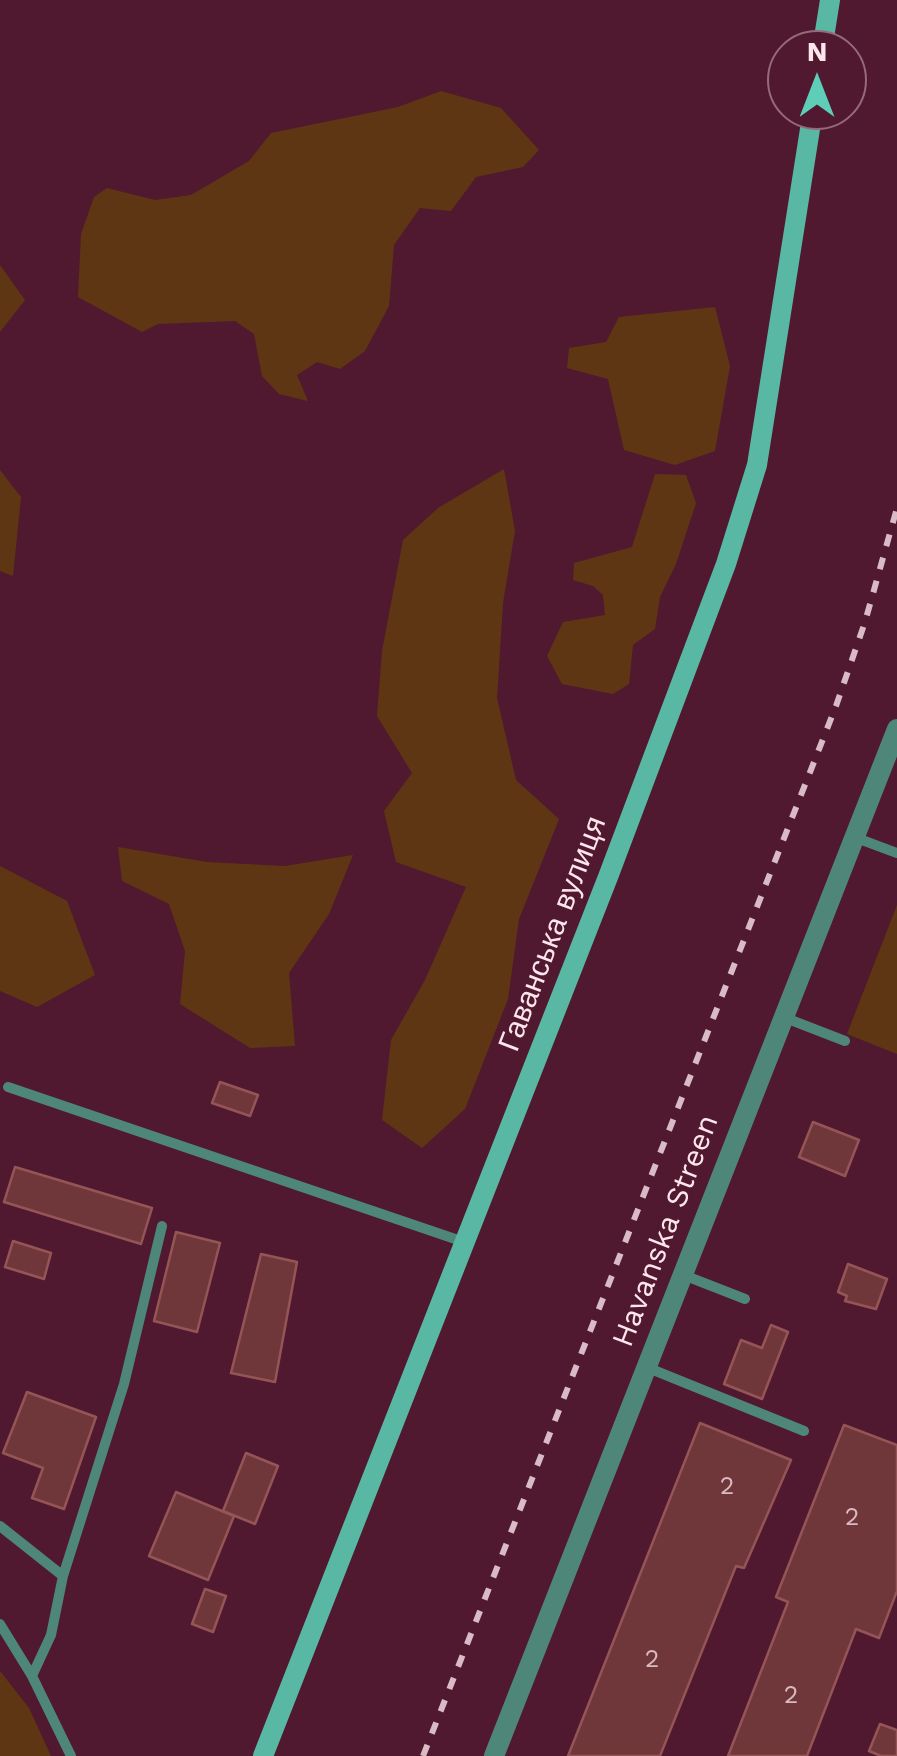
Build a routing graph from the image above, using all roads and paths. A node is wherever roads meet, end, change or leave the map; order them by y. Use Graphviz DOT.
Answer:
graph roads {
  1 [pos="830,0"];
  2 [pos="825,30"];
  3 [pos="810,130"];
  4 [pos="897,729"];
  5 [pos="854,837"];
  6 [pos="897,853"];
  7 [pos="782,1017"];
  8 [pos="845,1041"];
  9 [pos="8,1087"];
  10 [pos="162,1226"];
  11 [pos="466,1242"];
  12 [pos="681,1274"];
  13 [pos="745,1298"];
  14 [pos="645,1367"];
  15 [pos="804,1431"];
  16 [pos="0,1526"];
  17 [pos="62,1576"];
  18 [pos="0,1624"];
  19 [pos="32,1676"];
  20 [pos="71,1756"];
  21 [pos="263,1756"];
  22 [pos="494,1756"];
  1 -- 2 [label="main road"];
  3 -- 11 [label="main road, Гаванська вулиця"];
  4 -- 5 [label="street, Havanska Streen"];
  5 -- 6 [label="lane"];
  5 -- 7 [label="street, Havanska Streen"];
  7 -- 8 [label="lane"];
  7 -- 12 [label="street, Havanska Streen"];
  9 -- 11 [label="lane"];
  10 -- 17 [label="lane"];
  11 -- 21 [label="main road, Гаванська вулиця"];
  12 -- 13 [label="lane"];
  12 -- 14 [label="street, Havanska Streen"];
  14 -- 15 [label="lane"];
  14 -- 22 [label="street, Havanska Streen"];
  16 -- 17 [label="lane"];
  17 -- 19 [label="lane"];
  18 -- 19 [label="lane"];
  19 -- 20 [label="lane"];
}
